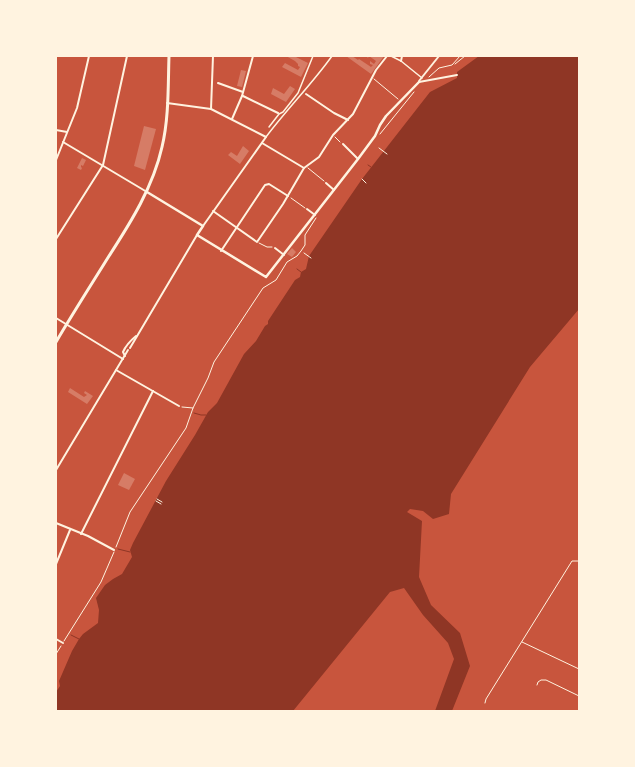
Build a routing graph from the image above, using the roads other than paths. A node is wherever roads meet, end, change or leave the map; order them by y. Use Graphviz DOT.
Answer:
graph roads {
  1 [pos="89,56"];
  2 [pos="127,56"];
  3 [pos="169,56"];
  4 [pos="213,56"];
  5 [pos="253,56"];
  6 [pos="314,56"];
  7 [pos="332,56"];
  8 [pos="388,56"];
  9 [pos="391,56"];
  10 [pos="402,56"];
  11 [pos="439,56"];
  12 [pos="401,61"];
  13 [pos="457,75"];
  14 [pos="422,78"];
  15 [pos="212,80"];
  16 [pos="419,82"];
  17 [pos="218,83"];
  18 [pos="243,92"];
  19 [pos="304,93"];
  20 [pos="242,96"];
  21 [pos="167,102"];
  22 [pos="211,109"];
  23 [pos="278,114"];
  24 [pos="282,116"];
  25 [pos="232,119"];
  26 [pos="348,120"];
  27 [pos="269,127"];
  28 [pos="56,130"];
  29 [pos="67,132"];
  30 [pos="266,137"];
  31 [pos="64,142"];
  32 [pos="262,144"];
  33 [pos="343,144"];
  34 [pos="358,159"];
  35 [pos="56,160"];
  36 [pos="103,164"];
  37 [pos="305,167"];
  38 [pos="326,183"];
  39 [pos="334,190"];
  40 [pos="147,192"];
  41 [pos="288,196"];
  42 [pos="307,209"];
  43 [pos="213,211"];
  44 [pos="316,216"];
  45 [pos="203,226"];
  46 [pos="237,229"];
  47 [pos="197,236"];
  48 [pos="56,239"];
  49 [pos="275,248"];
  50 [pos="221,251"];
  51 [pos="284,255"];
  52 [pos="56,318"];
  53 [pos="66,325"];
  54 [pos="137,335"];
  55 [pos="56,342"];
  56 [pos="125,356"];
  57 [pos="123,359"];
  58 [pos="116,370"];
  59 [pos="153,391"];
  60 [pos="179,406"];
  61 [pos="56,470"];
  62 [pos="56,524"];
  63 [pos="70,530"];
  64 [pos="81,534"];
  65 [pos="114,550"];
  66 [pos="56,564"];
  67 [pos="56,639"];
  68 [pos="63,642"];
  1 -- 29 [label="street"];
  2 -- 36 [label="street"];
  3 -- 21 [label="main road"];
  4 -- 15 [label="street"];
  5 -- 18 [label="street"];
  6 -- 23 [label="street"];
  7 -- 19 [label="street"];
  8 -- 26 [label="street"];
  9 -- 12 [label="street"];
  10 -- 12 [label="street"];
  11 -- 14 [label="street"];
  12 -- 14 [label="street"];
  13 -- 16 [label="street"];
  14 -- 16 [label="street"];
  15 -- 17 [label="street"];
  15 -- 22 [label="street"];
  16 -- 34 [label="street"];
  17 -- 18 [label="street"];
  18 -- 20 [label="street"];
  19 -- 24 [label="street"];
  19 -- 26 [label="street"];
  20 -- 23 [label="street"];
  20 -- 25 [label="street"];
  21 -- 22 [label="street"];
  21 -- 40 [label="main road"];
  22 -- 25 [label="street"];
  23 -- 24 [label="street"];
  23 -- 27 [label="street"];
  24 -- 30 [label="street"];
  25 -- 30 [label="street"];
  26 -- 37 [label="street"];
  28 -- 29 [label="street"];
  29 -- 31 [label="street"];
  30 -- 32 [label="street"];
  31 -- 35 [label="street"];
  31 -- 36 [label="street"];
  32 -- 37 [label="street"];
  32 -- 43 [label="street"];
  33 -- 34 [label="street"];
  34 -- 39 [label="street"];
  36 -- 40 [label="street"];
  36 -- 48 [label="street"];
  37 -- 41 [label="street"];
  38 -- 39 [label="street"];
  39 -- 44 [label="street"];
  40 -- 45 [label="street"];
  40 -- 53 [label="main road"];
  41 -- 46 [label="street"];
  41 -- 46 [label="street"];
  42 -- 44 [label="street"];
  43 -- 45 [label="street"];
  43 -- 46 [label="street"];
  44 -- 51 [label="street"];
  45 -- 47 [label="street"];
  46 -- 50 [label="street"];
  47 -- 50 [label="street"];
  47 -- 54 [label="street"];
  49 -- 51 [label="street"];
  50 -- 51 [label="street"];
  52 -- 53 [label="street"];
  53 -- 55 [label="main road"];
  53 -- 57 [label="street"];
  54 -- 56 [label="street"];
  54 -- 56 [label="street"];
  56 -- 57 [label="street"];
  57 -- 58 [label="street"];
  58 -- 59 [label="street"];
  58 -- 61 [label="street"];
  59 -- 60 [label="street"];
  59 -- 64 [label="street"];
  62 -- 63 [label="street"];
  63 -- 64 [label="street"];
  63 -- 66 [label="street"];
  64 -- 65 [label="street"];
  67 -- 68 [label="street"];
}
